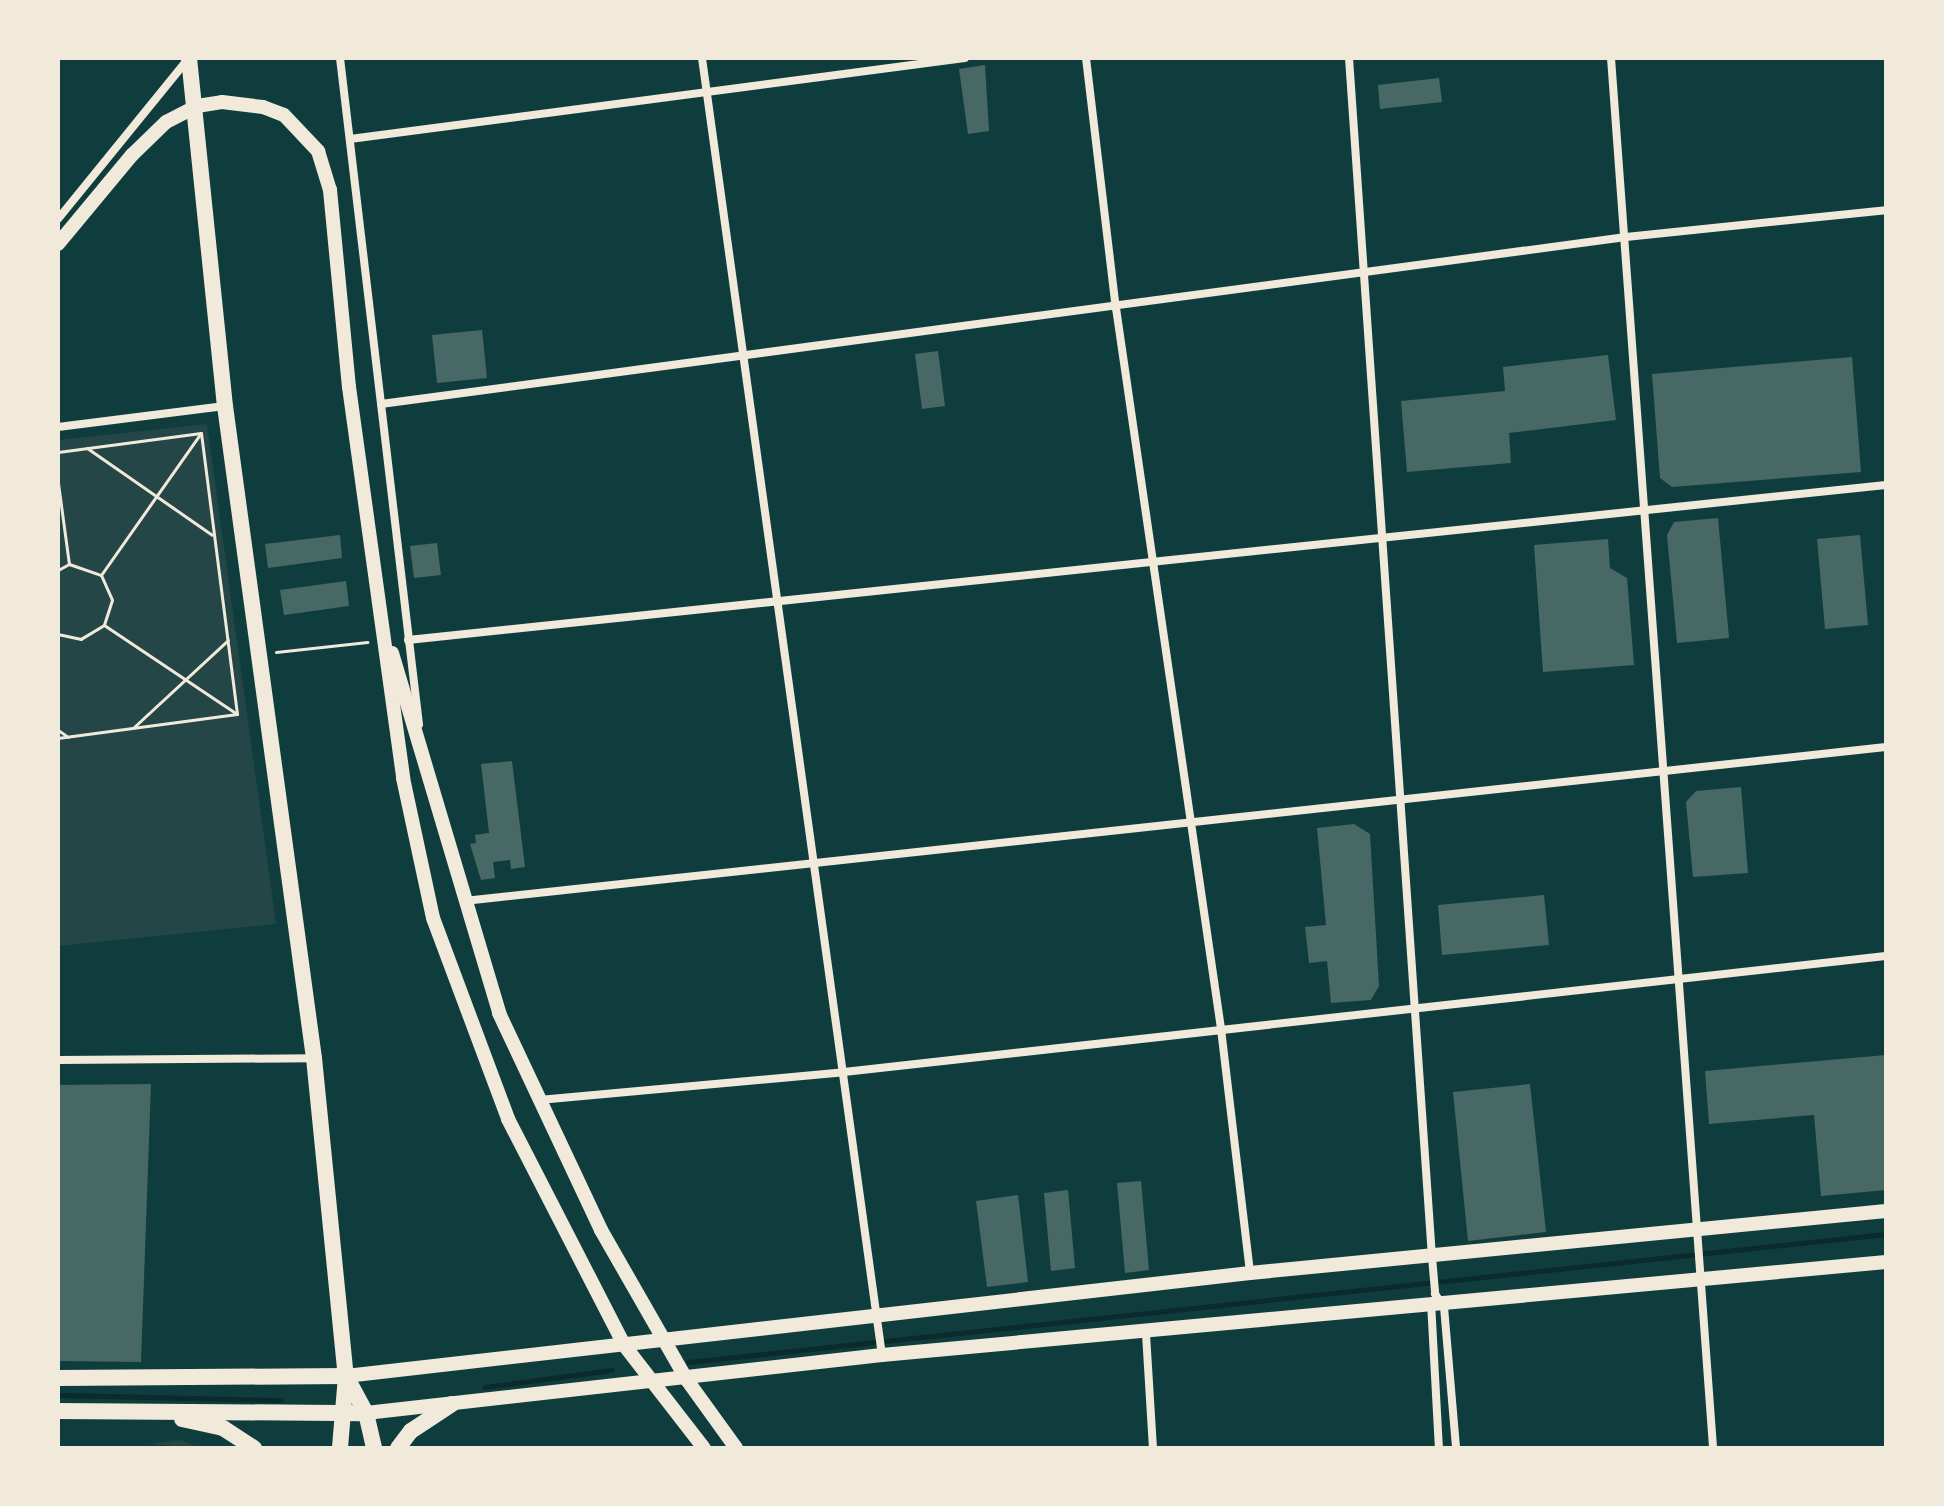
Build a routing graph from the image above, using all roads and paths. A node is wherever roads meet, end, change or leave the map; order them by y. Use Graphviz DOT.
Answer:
graph roads {
  1 [pos="189,58"];
  2 [pos="340,58"];
  3 [pos="702,58"];
  4 [pos="965,58"];
  5 [pos="1086,58"];
  6 [pos="1349,58"];
  7 [pos="1611,58"];
  8 [pos="707,95"];
  9 [pos="350,139"];
  10 [pos="1886,210"];
  11 [pos="58,219"];
  12 [pos="1626,237"];
  13 [pos="58,244"];
  14 [pos="1367,273"];
  15 [pos="1116,308"];
  16 [pos="742,355"];
  17 [pos="381,404"];
  18 [pos="225,406"];
  19 [pos="58,427"];
  20 [pos="201,433"];
  21 [pos="87,448"];
  22 [pos="58,452"];
  23 [pos="58,483"];
  24 [pos="1886,485"];
  25 [pos="156,496"];
  26 [pos="1645,511"];
  27 [pos="214,536"];
  28 [pos="1383,541"];
  29 [pos="1152,559"];
  30 [pos="69,564"];
  31 [pos="58,570"];
  32 [pos="374,572"];
  33 [pos="101,575"];
  34 [pos="776,600"];
  35 [pos="104,625"];
  36 [pos="58,634"];
  37 [pos="228,640"];
  38 [pos="408,640"];
  39 [pos="382,641"];
  40 [pos="260,654"];
  41 [pos="185,679"];
  42 [pos="237,714"];
  43 [pos="133,728"];
  44 [pos="58,730"];
  45 [pos="68,737"];
  46 [pos="58,738"];
  47 [pos="1886,747"];
  48 [pos="1664,773"];
  49 [pos="425,776"];
  50 [pos="1401,797"];
  51 [pos="1189,821"];
  52 [pos="814,866"];
  53 [pos="463,902"];
  54 [pos="1886,956"];
  55 [pos="1678,981"];
  56 [pos="1416,1011"];
  57 [pos="1221,1029"];
  58 [pos="314,1058"];
  59 [pos="58,1060"];
  60 [pos="844,1072"];
  61 [pos="539,1100"];
  62 [pos="1886,1211"];
  63 [pos="1695,1236"];
  64 [pos="1432,1261"];
  65 [pos="1886,1262"];
  66 [pos="1250,1273"];
  67 [pos="1698,1274"];
  68 [pos="1440,1300"];
  69 [pos="1428,1308"];
  70 [pos="879,1322"];
  71 [pos="1146,1334"];
  72 [pos="664,1340"];
  73 [pos="624,1345"];
  74 [pos="881,1351"];
  75 [pos="346,1376"];
  76 [pos="58,1378"];
  77 [pos="687,1380"];
  78 [pos="658,1383"];
  79 [pos="452,1404"];
  80 [pos="58,1411"];
  81 [pos="149,1412"];
  82 [pos="366,1413"];
  83 [pos="341,1415"];
  84 [pos="254,1448"];
  85 [pos="340,1448"];
  86 [pos="374,1448"];
  87 [pos="398,1448"];
  88 [pos="704,1448"];
  89 [pos="736,1448"];
  90 [pos="1153,1448"];
  91 [pos="1439,1448"];
  92 [pos="1456,1448"];
  93 [pos="1713,1448"];
  1 -- 11 [label="street"];
  1 -- 18 [label="main road"];
  2 -- 9 [label="street"];
  3 -- 8 [label="street"];
  4 -- 8 [label="street"];
  5 -- 15 [label="street"];
  6 -- 14 [label="street"];
  7 -- 12 [label="street"];
  8 -- 9 [label="street"];
  8 -- 16 [label="street"];
  9 -- 17 [label="street"];
  10 -- 12 [label="street"];
  12 -- 14 [label="street"];
  12 -- 26 [label="street"];
  13 -- 32 [label="main road"];
  14 -- 15 [label="street"];
  14 -- 28 [label="street"];
  15 -- 16 [label="street"];
  15 -- 29 [label="street"];
  16 -- 17 [label="street"];
  16 -- 34 [label="street"];
  17 -- 38 [label="street"];
  18 -- 19 [label="street"];
  18 -- 40 [label="main road"];
  20 -- 21 [label="path"];
  20 -- 25 [label="path"];
  20 -- 27 [label="path"];
  21 -- 22 [label="path"];
  21 -- 25 [label="path"];
  23 -- 30 [label="path"];
  24 -- 26 [label="street"];
  25 -- 27 [label="path"];
  25 -- 33 [label="path"];
  26 -- 28 [label="street"];
  26 -- 48 [label="street"];
  27 -- 37 [label="path"];
  28 -- 29 [label="street"];
  28 -- 50 [label="street"];
  29 -- 34 [label="street"];
  29 -- 51 [label="street"];
  30 -- 31 [label="path"];
  30 -- 33 [label="path"];
  32 -- 39 [label="main road"];
  32 -- 49 [label="main road"];
  33 -- 35 [label="path"];
  34 -- 38 [label="street"];
  34 -- 52 [label="street"];
  35 -- 36 [label="path"];
  35 -- 41 [label="path"];
  37 -- 41 [label="path"];
  37 -- 42 [label="path"];
  38 -- 49 [label="street"];
  39 -- 40 [label="path"];
  39 -- 73 [label="main road"];
  40 -- 58 [label="main road"];
  41 -- 42 [label="path"];
  41 -- 43 [label="path"];
  42 -- 43 [label="path"];
  43 -- 45 [label="path"];
  44 -- 45 [label="path"];
  45 -- 46 [label="path"];
  47 -- 48 [label="street"];
  48 -- 50 [label="street"];
  48 -- 55 [label="street"];
  49 -- 53 [label="main road"];
  50 -- 51 [label="street"];
  50 -- 56 [label="street"];
  51 -- 52 [label="street"];
  51 -- 57 [label="street"];
  52 -- 53 [label="street"];
  52 -- 60 [label="street"];
  53 -- 61 [label="main road"];
  54 -- 55 [label="street"];
  55 -- 56 [label="street"];
  55 -- 63 [label="street"];
  56 -- 57 [label="street"];
  56 -- 64 [label="street"];
  57 -- 60 [label="street"];
  57 -- 66 [label="street"];
  58 -- 59 [label="street"];
  58 -- 75 [label="main road"];
  60 -- 61 [label="street"];
  60 -- 70 [label="street"];
  61 -- 72 [label="main road"];
  62 -- 63 [label="main road"];
  63 -- 64 [label="main road"];
  63 -- 67 [label="street"];
  64 -- 66 [label="main road"];
  64 -- 68 [label="street"];
  65 -- 67 [label="main road"];
  66 -- 70 [label="main road"];
  67 -- 68 [label="main road"];
  67 -- 93 [label="street"];
  68 -- 69 [label="main road"];
  68 -- 92 [label="street"];
  69 -- 71 [label="main road"];
  69 -- 91 [label="street"];
  70 -- 72 [label="main road"];
  70 -- 74 [label="street"];
  71 -- 74 [label="main road"];
  71 -- 90 [label="street"];
  72 -- 73 [label="main road"];
  72 -- 77 [label="main road"];
  73 -- 75 [label="main road"];
  73 -- 78 [label="main road"];
  74 -- 77 [label="main road"];
  75 -- 76 [label="main road"];
  75 -- 82 [label="main road"];
  75 -- 83 [label="main road"];
  77 -- 78 [label="main road"];
  77 -- 89 [label="main road"];
  78 -- 79 [label="main road"];
  78 -- 88 [label="main road"];
  79 -- 82 [label="main road"];
  79 -- 87 [label="main road"];
  80 -- 81 [label="main road"];
  81 -- 83 [label="main road"];
  81 -- 84 [label="main road"];
  82 -- 83 [label="main road"];
  82 -- 86 [label="main road"];
  83 -- 85 [label="main road"];
}
